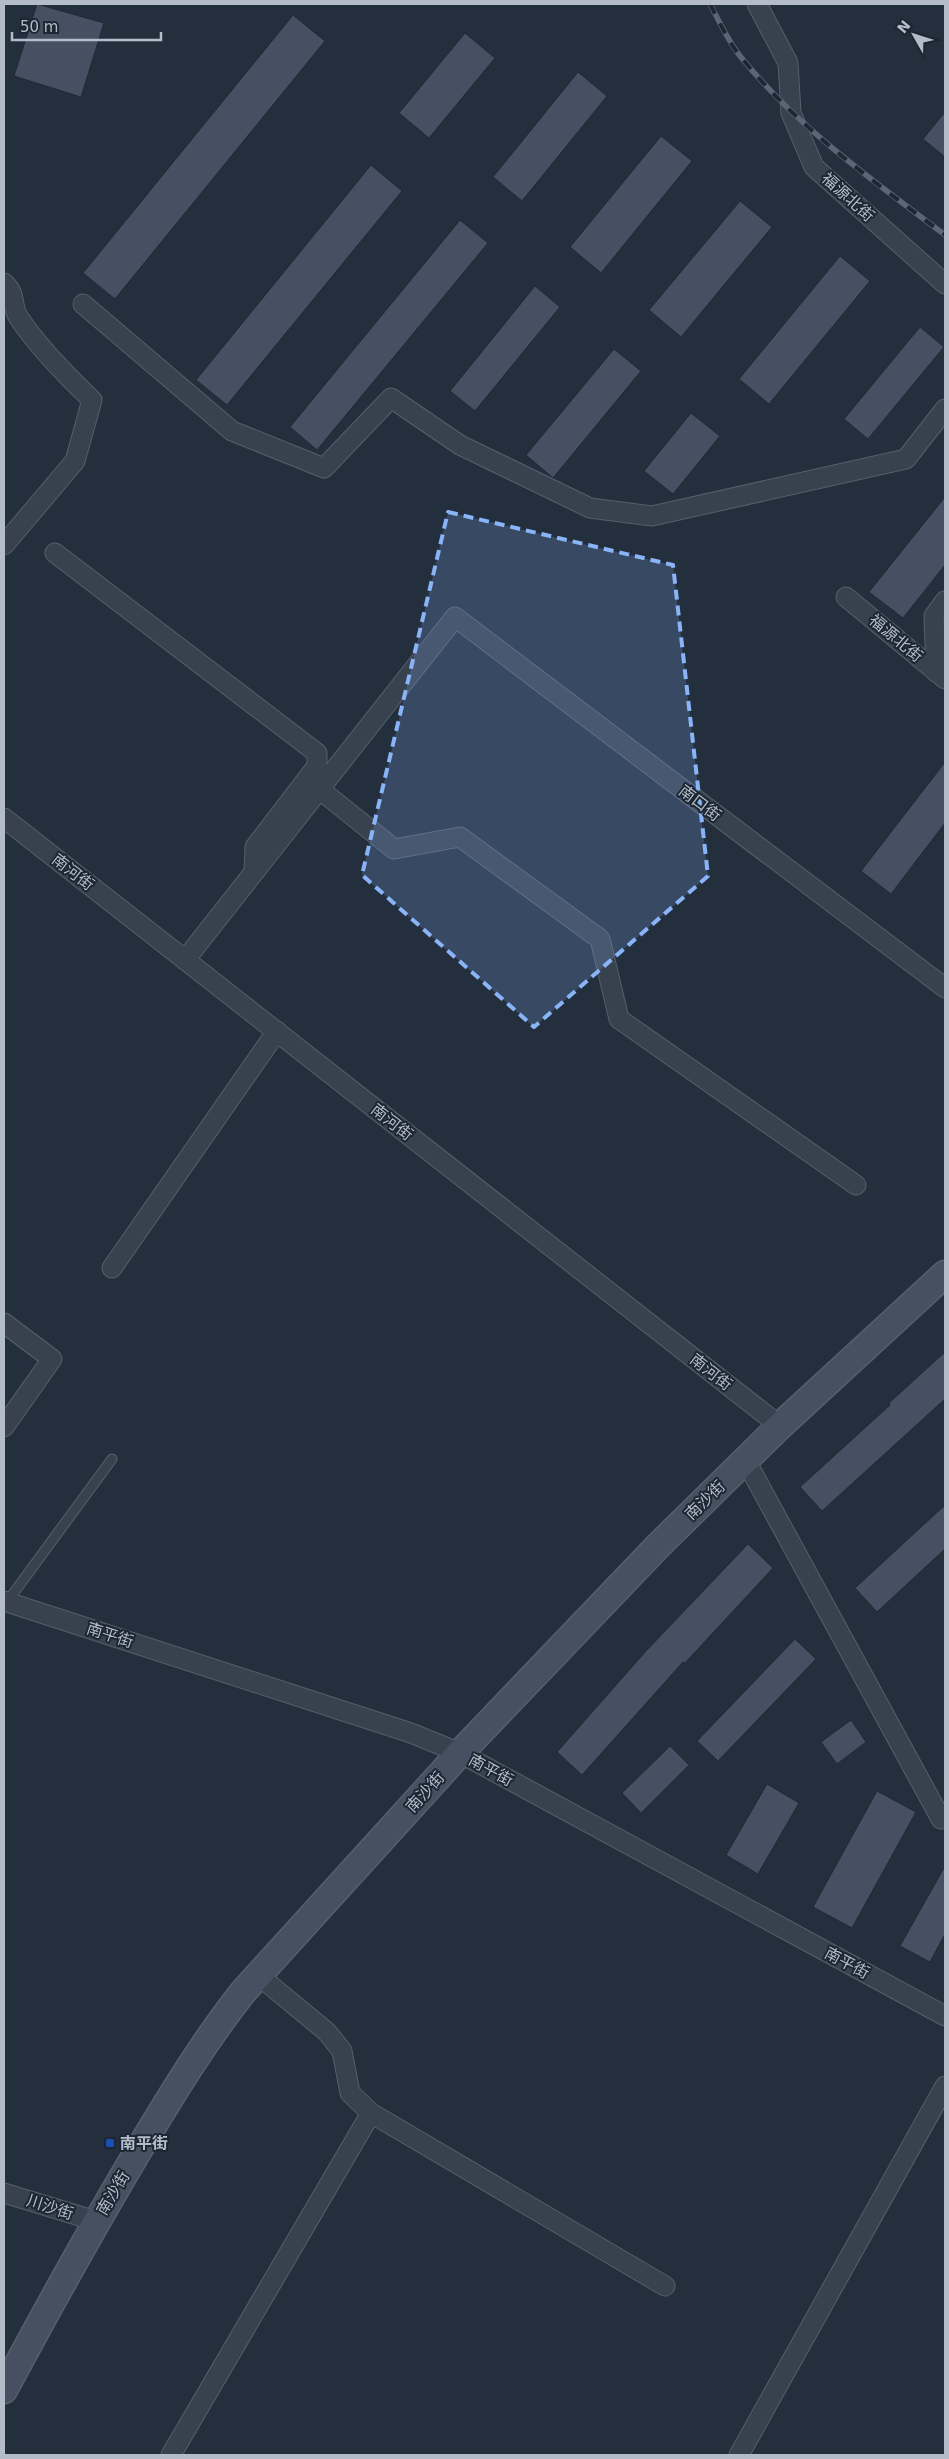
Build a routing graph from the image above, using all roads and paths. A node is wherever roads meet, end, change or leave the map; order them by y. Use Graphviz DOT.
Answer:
graph roads {
  1 [pos="756,4"];
  2 [pos="4,283"];
  3 [pos="945,284"];
  4 [pos="83,304"];
  5 [pos="945,409"];
  6 [pos="4,545"];
  7 [pos="55,553"];
  8 [pos="846,597"];
  9 [pos="945,601"];
  10 [pos="941,676"];
  11 [pos="318,788"];
  12 [pos="4,818"];
  13 [pos="254,871"];
  14 [pos="185,960"];
  15 [pos="945,988"];
  16 [pos="277,1031"];
  17 [pos="856,1185"];
  18 [pos="112,1268"];
  19 [pos="945,1274"];
  20 [pos="4,1323"];
  21 [pos="780,1426"];
  22 [pos="4,1427"];
  23 [pos="112,1459"];
  24 [pos="746,1461"];
  25 [pos="5,1601"];
  26 [pos="460,1753"];
  27 [pos="945,1818"];
  28 [pos="258,1974"];
  29 [pos="945,2016"];
  30 [pos="945,2086"];
  31 [pos="371,2113"];
  32 [pos="4,2192"];
  33 [pos="96,2221"];
  34 [pos="666,2286"];
  35 [pos="4,2390"];
  36 [pos="177,2453"];
  37 [pos="739,2455"];
  1 -- 3 [label="street, 福源北街"];
  2 -- 6 [label="street"];
  4 -- 5 [label="street"];
  7 -- 13 [label="street"];
  8 -- 10 [label="street, 福源北街"];
  9 -- 10 [label="street"];
  11 -- 13 [label="street"];
  11 -- 15 [label="street, 南口街"];
  11 -- 17 [label="street"];
  12 -- 14 [label="street, 南河街"];
  13 -- 14 [label="street"];
  14 -- 16 [label="street, 南河街"];
  16 -- 18 [label="street"];
  16 -- 21 [label="street, 南河街"];
  19 -- 21 [label="street, 南沙街"];
  20 -- 22 [label="street"];
  21 -- 24 [label="street, 南沙街"];
  23 -- 25 [label="lane"];
  24 -- 26 [label="street, 南沙街"];
  24 -- 27 [label="street"];
  25 -- 26 [label="street, 南平街"];
  26 -- 28 [label="street, 南沙街"];
  26 -- 29 [label="street, 南平街"];
  28 -- 31 [label="street"];
  28 -- 33 [label="street, 南沙街"];
  30 -- 37 [label="street"];
  31 -- 34 [label="street"];
  31 -- 36 [label="street"];
  32 -- 33 [label="street, 川沙街"];
  33 -- 35 [label="street, 南沙街"];
}
